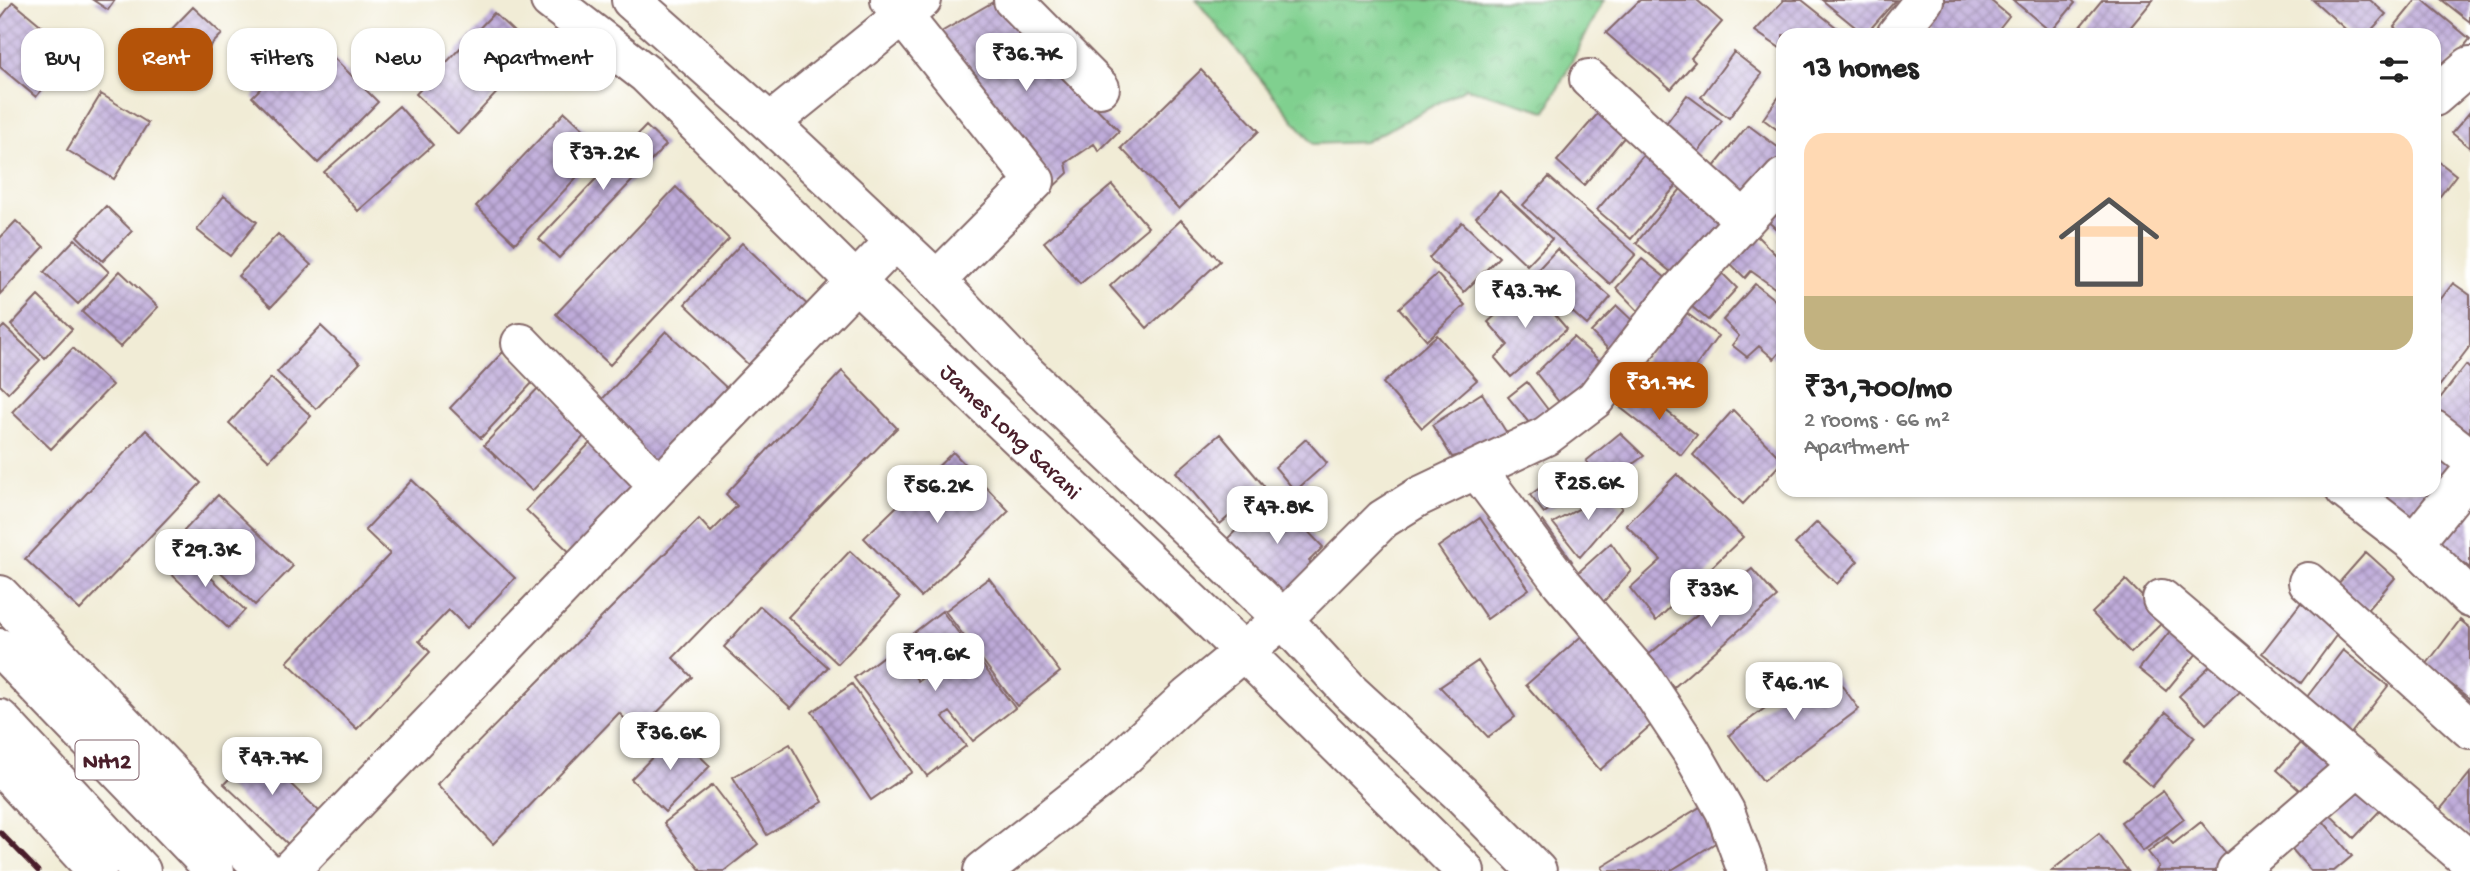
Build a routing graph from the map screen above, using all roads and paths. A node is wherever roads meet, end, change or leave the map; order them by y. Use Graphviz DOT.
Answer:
graph roads {
  1 [pos="550,0"];
  2 [pos="631,0"];
  3 [pos="1013,0"];
  4 [pos="905,5"];
  5 [pos="2470,66"];
  6 [pos="1589,79"];
  7 [pos="1100,88"];
  8 [pos="2441,91"];
  9 [pos="770,124"];
  10 [pos="1776,185"];
  11 [pos="1743,219"];
  12 [pos="895,241"];
  13 [pos="936,281"];
  14 [pos="856,282"];
  15 [pos="521,343"];
  16 [pos="2441,435"];
  17 [pos="2470,458"];
  18 [pos="1477,470"];
  19 [pos="2470,474"];
  20 [pos="659,486"];
  21 [pos="2354,497"];
  22 [pos="2414,543"];
  23 [pos="2308,582"];
  24 [pos="0,595"];
  25 [pos="2470,598"];
  26 [pos="2162,599"];
  27 [pos="1283,619"];
  28 [pos="0,648"];
  29 [pos="1245,653"];
  30 [pos="0,719"];
  31 [pos="2470,729"];
  32 [pos="0,765"];
  33 [pos="2359,765"];
  34 [pos="2470,861"];
  35 [pos="97,871"];
  36 [pos="141,871"];
  37 [pos="215,871"];
  38 [pos="265,871"];
  39 [pos="289,871"];
  40 [pos="983,871"];
  41 [pos="1465,871"];
  42 [pos="1537,871"];
  43 [pos="1747,871"];
  44 [pos="2236,871"];
  1 -- 14 [label="main road, James Long Sarani"];
  2 -- 9 [label="main road"];
  3 -- 7 [label="main road"];
  4 -- 9 [label="main road"];
  4 -- 13 [label="main road"];
  5 -- 8 [label="main road"];
  6 -- 11 [label="main road"];
  9 -- 12 [label="main road"];
  10 -- 11 [label="main road"];
  11 -- 18 [label="main road"];
  12 -- 13 [label="main road"];
  12 -- 14 [label="main road"];
  13 -- 27 [label="main road"];
  14 -- 20 [label="main road"];
  14 -- 29 [label="main road, James Long Sarani"];
  15 -- 20 [label="main road"];
  16 -- 17 [label="main road"];
  18 -- 27 [label="main road"];
  18 -- 43 [label="main road"];
  19 -- 22 [label="main road"];
  20 -- 39 [label="main road"];
  21 -- 22 [label="main road"];
  22 -- 25 [label="main road"];
  23 -- 31 [label="main road"];
  24 -- 38 [label="main road"];
  26 -- 33 [label="main road"];
  27 -- 29 [label="main road"];
  27 -- 42 [label="main road"];
  28 -- 37 [label="main road, NH12"];
  29 -- 40 [label="main road"];
  29 -- 41 [label="main road, James Long Sarani"];
  30 -- 36 [label="main road, NH12"];
  32 -- 35 [label="main road"];
  33 -- 34 [label="main road"];
  33 -- 44 [label="main road"];
}
